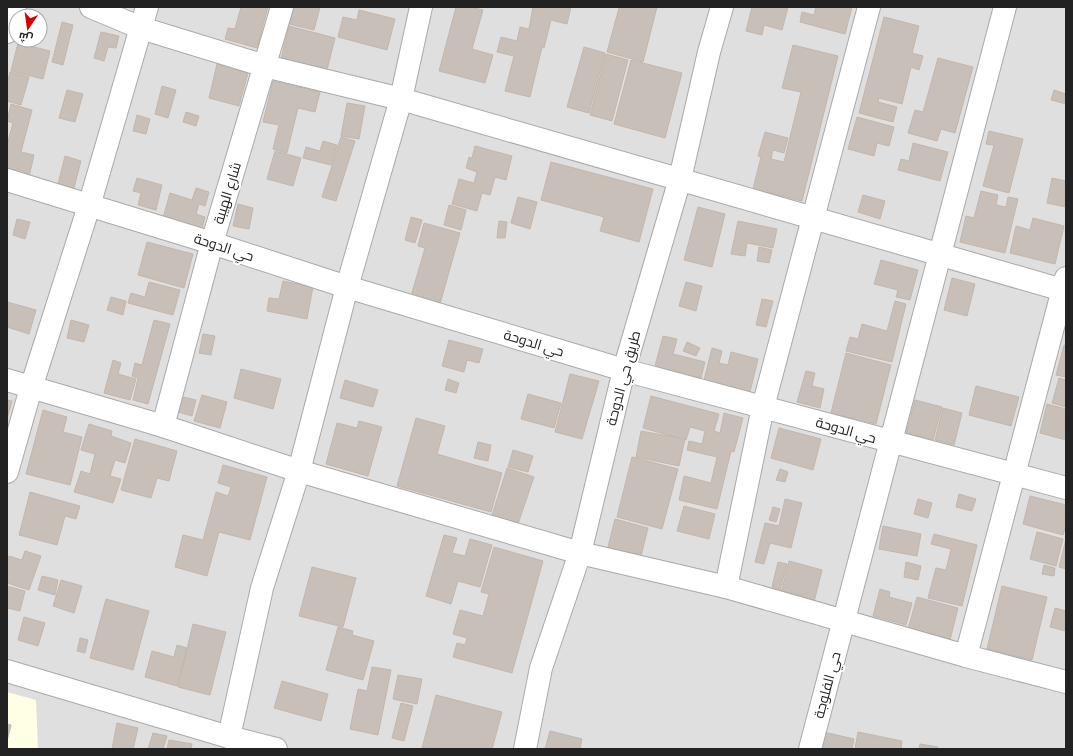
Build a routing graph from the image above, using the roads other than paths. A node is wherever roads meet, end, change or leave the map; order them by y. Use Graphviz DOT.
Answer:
graph roads {
  1 [pos="15,7"];
  2 [pos="91,7"];
  3 [pos="147,7"];
  4 [pos="282,7"];
  5 [pos="421,7"];
  6 [pos="722,7"];
  7 [pos="869,7"];
  8 [pos="1005,7"];
  9 [pos="140,28"];
  10 [pos="7,32"];
  11 [pos="265,66"];
  12 [pos="401,99"];
  13 [pos="7,180"];
  14 [pos="680,180"];
  15 [pos="90,206"];
  16 [pos="813,219"];
  17 [pos="212,243"];
  18 [pos="939,254"];
  19 [pos="1065,286"];
  20 [pos="346,287"];
  21 [pos="624,370"];
  22 [pos="7,380"];
  23 [pos="31,388"];
  24 [pos="763,407"];
  25 [pos="163,426"];
  26 [pos="890,443"];
  27 [pos="299,470"];
  28 [pos="7,472"];
  29 [pos="1014,474"];
  30 [pos="1066,488"];
  31 [pos="580,553"];
  32 [pos="726,587"];
  33 [pos="844,620"];
  34 [pos="966,656"];
  35 [pos="7,671"];
  36 [pos="1066,682"];
  37 [pos="229,737"];
  38 [pos="276,749"];
  39 [pos="525,749"];
  40 [pos="810,749"];
  1 -- 10 [label="street"];
  2 -- 9 [label="street"];
  3 -- 9 [label="street"];
  4 -- 11 [label="street, شارع الهيبة"];
  5 -- 12 [label="street"];
  6 -- 14 [label="street, طريق حي الدوحة"];
  7 -- 16 [label="street"];
  8 -- 18 [label="street, حي الفلوجة"];
  9 -- 11 [label="street"];
  9 -- 15 [label="street"];
  11 -- 12 [label="street"];
  11 -- 17 [label="street, شارع الهيبة"];
  12 -- 14 [label="street"];
  12 -- 20 [label="street"];
  13 -- 15 [label="street, حي الدوحة"];
  14 -- 16 [label="street"];
  14 -- 21 [label="street, طريق حي الدوحة"];
  15 -- 17 [label="street, حي الدوحة"];
  15 -- 23 [label="street"];
  16 -- 18 [label="street"];
  16 -- 24 [label="street"];
  17 -- 20 [label="street, حي الدوحة"];
  17 -- 25 [label="street, شارع الهيبة"];
  18 -- 19 [label="street"];
  18 -- 26 [label="street, حي الفلوجة"];
  19 -- 29 [label="street"];
  20 -- 21 [label="street, حي الدوحة"];
  20 -- 27 [label="street"];
  21 -- 24 [label="street, حي الدوحة"];
  21 -- 31 [label="street, طريق حي الدوحة"];
  22 -- 23 [label="street"];
  23 -- 25 [label="street"];
  23 -- 28 [label="street"];
  24 -- 26 [label="street, حي الدوحة"];
  24 -- 32 [label="street"];
  25 -- 27 [label="street"];
  26 -- 29 [label="street, حي الدوحة"];
  26 -- 33 [label="street, حي الفلوجة"];
  27 -- 31 [label="street"];
  27 -- 37 [label="street"];
  29 -- 30 [label="street, حي الدوحة"];
  29 -- 34 [label="street"];
  31 -- 32 [label="street"];
  31 -- 39 [label="street, طريق حي الدوحة"];
  32 -- 33 [label="street"];
  33 -- 34 [label="street"];
  33 -- 40 [label="street, حي الفلوجة"];
  34 -- 36 [label="street"];
  35 -- 37 [label="street"];
  37 -- 38 [label="street"];
}
